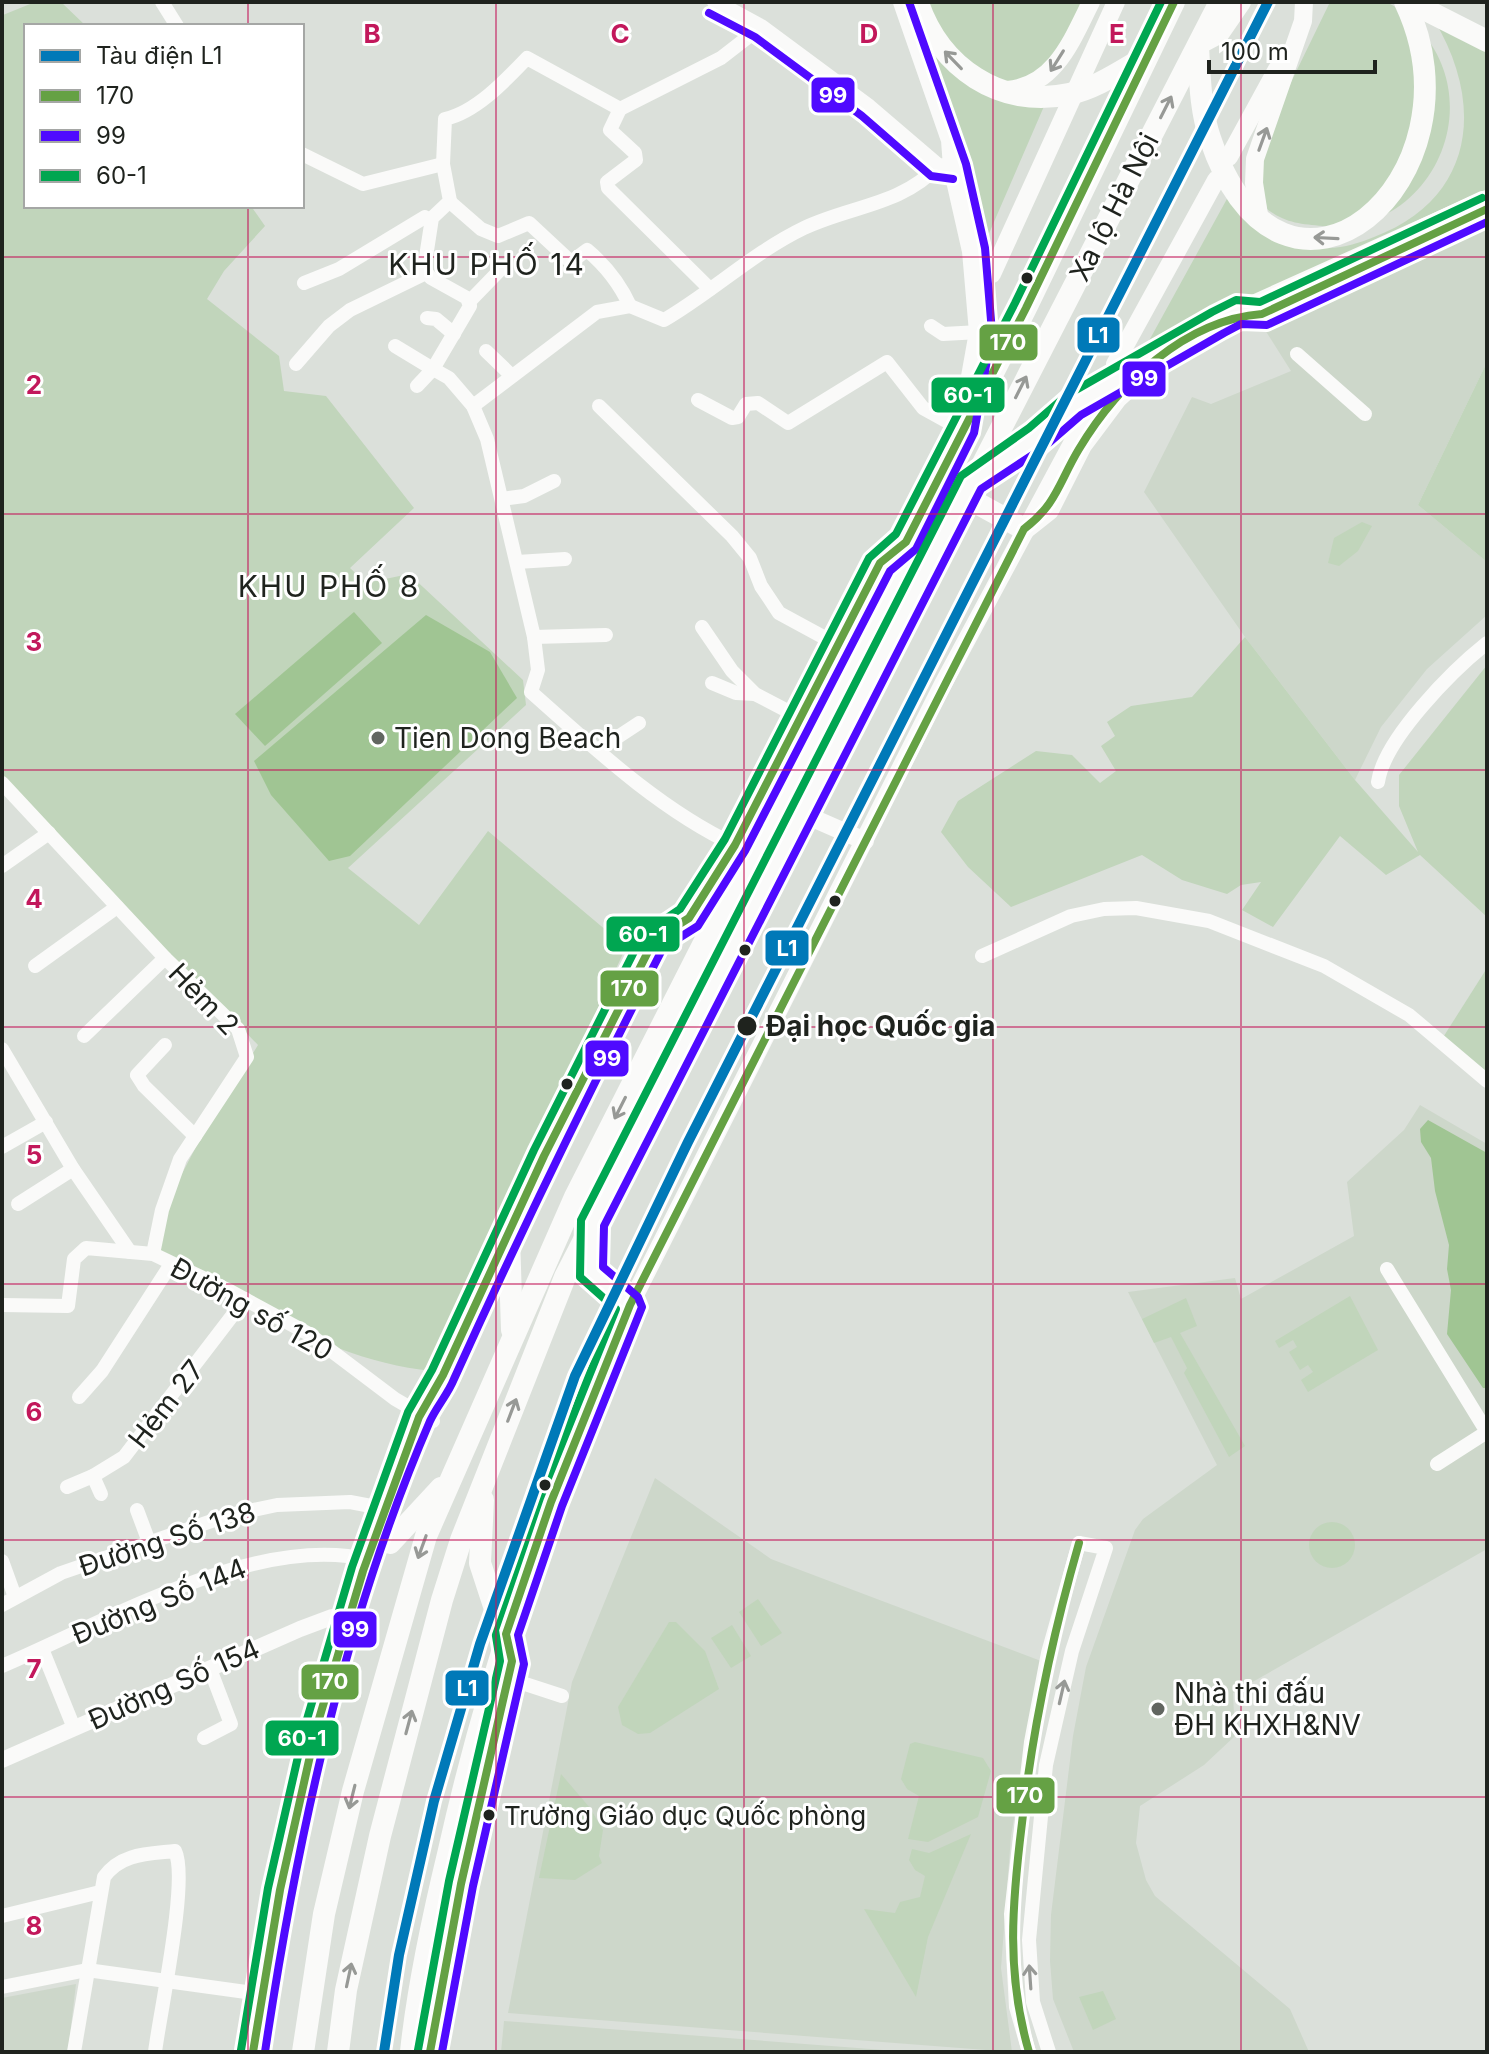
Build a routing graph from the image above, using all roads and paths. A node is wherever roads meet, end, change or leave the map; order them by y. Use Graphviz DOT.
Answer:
graph roads {
  1 [pos="162,2"];
  2 [pos="715,2"];
  3 [pos="896,2"];
  4 [pos="904,2"];
  5 [pos="918,2"];
  6 [pos="1091,2"];
  7 [pos="1116,2"];
  8 [pos="1174,2"];
  9 [pos="1220,2"];
  10 [pos="1241,2"];
  11 [pos="1304,2"];
  12 [pos="1318,2"];
  13 [pos="1407,2"];
  14 [pos="1438,2"];
  15 [pos="1303,21"];
  16 [pos="176,24"];
  17 [pos="1487,26"];
  18 [pos="761,27"];
  19 [pos="1487,41"];
  20 [pos="1198,45"];
  21 [pos="1442,49"];
  22 [pos="1147,56"];
  23 [pos="1000,90"];
  24 [pos="620,109"];
  25 [pos="304,155"];
  26 [pos="1229,157"];
  27 [pos="443,164"];
  28 [pos="946,167"];
  29 [pos="1216,180"];
  30 [pos="1424,199"];
  31 [pos="1487,201"];
  32 [pos="450,202"];
  33 [pos="1487,209"];
  34 [pos="1259,215"];
  35 [pos="429,218"];
  36 [pos="499,271"];
  37 [pos="426,273"];
  38 [pos="992,274"];
  39 [pos="304,283"];
  40 [pos="710,289"];
  41 [pos="469,302"];
  42 [pos="630,306"];
  43 [pos="1026,308"];
  44 [pos="1239,312"];
  45 [pos="427,318"];
  46 [pos="931,326"];
  47 [pos="980,332"];
  48 [pos="454,334"];
  49 [pos="395,346"];
  50 [pos="1173,347"];
  51 [pos="486,351"];
  52 [pos="1297,354"];
  53 [pos="296,364"];
  54 [pos="1115,364"];
  55 [pos="433,369"];
  56 [pos="512,376"];
  57 [pos="417,386"];
  58 [pos="970,389"];
  59 [pos="698,400"];
  60 [pos="473,406"];
  61 [pos="599,406"];
  62 [pos="1091,408"];
  63 [pos="1365,414"];
  64 [pos="957,426"];
  65 [pos="554,481"];
  66 [pos="968,489"];
  67 [pos="502,499"];
  68 [pos="1024,529"];
  69 [pos="906,542"];
  70 [pos="565,559"];
  71 [pos="517,562"];
  72 [pos="880,563"];
  73 [pos="702,627"];
  74 [pos="606,635"];
  75 [pos="534,637"];
  76 [pos="1487,643"];
  77 [pos="838,645"];
  78 [pos="712,683"];
  79 [pos="755,694"];
  80 [pos="801,718"];
  81 [pos="639,723"];
  82 [pos="598,750"];
  83 [pos="1378,782"];
  84 [pos="2,783"];
  85 [pos="801,813"];
  86 [pos="49,833"];
  87 [pos="865,841"];
  88 [pos="742,849"];
  89 [pos="2,866"];
  90 [pos="724,902"];
  91 [pos="117,907"];
  92 [pos="646,955"];
  93 [pos="982,956"];
  94 [pos="165,958"];
  95 [pos="35,966"];
  96 [pos="84,1036"];
  97 [pos="165,1045"];
  98 [pos="2,1049"];
  99 [pos="1487,1081"];
  100 [pos="46,1122"];
  101 [pos="195,1136"];
  102 [pos="2,1147"];
  103 [pos="73,1169"];
  104 [pos="18,1204"];
  105 [pos="592,1223"];
  106 [pos="509,1231"];
  107 [pos="130,1252"];
  108 [pos="153,1254"];
  109 [pos="171,1264"];
  110 [pos="1387,1269"];
  111 [pos="245,1299"];
  112 [pos="2,1305"];
  113 [pos="630,1305"];
  114 [pos="512,1339"];
  115 [pos="79,1397"];
  116 [pos="427,1417"];
  117 [pos="1437,1464"];
  118 [pos="453,1475"];
  119 [pos="93,1476"];
  120 [pos="484,1483"];
  121 [pos="67,1487"];
  122 [pos="101,1494"];
  123 [pos="137,1510"];
  124 [pos="394,1510"];
  125 [pos="149,1542"];
  126 [pos="390,1543"];
  127 [pos="369,1560"];
  128 [pos="2,1561"];
  129 [pos="15,1597"];
  130 [pos="2,1605"];
  131 [pos="355,1621"];
  132 [pos="506,1634"];
  133 [pos="42,1649"];
  134 [pos="2,1666"];
  135 [pos="210,1669"];
  136 [pos="502,1676"];
  137 [pos="562,1696"];
  138 [pos="74,1728"];
  139 [pos="204,1738"];
  140 [pos="1031,1742"];
  141 [pos="1049,1744"];
  142 [pos="2,1760"];
  143 [pos="1029,1763"];
  144 [pos="1046,1765"];
  145 [pos="100,1892"];
  146 [pos="2,1916"];
  147 [pos="87,1970"];
  148 [pos="165,1979"];
  149 [pos="2,1987"];
  150 [pos="267,1995"];
  151 [pos="74,2052"];
  152 [pos="155,2052"];
  153 [pos="253,2052"];
  154 [pos="265,2052"];
  155 [pos="303,2052"];
  156 [pos="338,2052"];
  157 [pos="411,2052"];
  158 [pos="430,2052"];
  159 [pos="1029,2052"];
  160 [pos="1049,2052"];
  1 -- 16 [label="street"];
  2 -- 18 [label="street"];
  3 -- 28 [label="highway"];
  4 -- 28 [label="highway"];
  23 -- 5 [label="highway, one-way"];
  6 -- 23 [label="main road, one-way"];
  7 -- 38 [label="main road"];
  8 -- 22 [label="highway, Xa lộ Hà Nội"];
  9 -- 20 [label="highway, Xa lộ Hà Nội"];
  10 -- 20 [label="main road, Xa lộ Hà Nội"];
  11 -- 15 [label="main road"];
  12 -- 15 [label="main road"];
  13 -- 19 [label="highway"];
  13 -- 21 [label="highway"];
  14 -- 17 [label="highway"];
  15 -- 26 [label="main road"];
  34 -- 15 [label="main road, one-way"];
  18 -- 24 [label="street"];
  18 -- 28 [label="street"];
  20 -- 34 [label="highway"];
  66 -- 20 [label="highway, Xa lộ Hà Nội, one-way"];
  22 -- 23 [label="highway"];
  22 -- 43 [label="highway, Xa lộ Hà Nội"];
  24 -- 27 [label="street"];
  24 -- 40 [label="street"];
  25 -- 27 [label="street"];
  27 -- 32 [label="street"];
  28 -- 40 [label="street"];
  28 -- 47 [label="highway"];
  29 -- 54 [label="main road"];
  30 -- 34 [label="highway, one-way"];
  31 -- 44 [label="highway"];
  32 -- 35 [label="street"];
  32 -- 42 [label="street"];
  33 -- 44 [label="highway"];
  35 -- 37 [label="street"];
  35 -- 39 [label="street"];
  36 -- 41 [label="street"];
  37 -- 41 [label="street"];
  37 -- 53 [label="street"];
  40 -- 42 [label="street"];
  41 -- 48 [label="street"];
  42 -- 56 [label="street"];
  43 -- 58 [label="highway, Xa lộ Hà Nội"];
  43 -- 64 [label="highway, Xa lộ Hà Nội"];
  44 -- 50 [label="highway"];
  45 -- 48 [label="street"];
  46 -- 47 [label="street"];
  47 -- 58 [label="highway"];
  48 -- 55 [label="street"];
  49 -- 55 [label="street"];
  50 -- 66 [label="highway"];
  50 -- 68 [label="highway"];
  51 -- 56 [label="street"];
  52 -- 63 [label="street"];
  55 -- 57 [label="street"];
  55 -- 60 [label="street"];
  56 -- 60 [label="street"];
  58 -- 64 [label="highway"];
  59 -- 64 [label="street"];
  60 -- 67 [label="street"];
  61 -- 77 [label="street"];
  62 -- 68 [label="main road"];
  64 -- 69 [label="highway, Xa lộ Hà Nội"];
  64 -- 72 [label="highway, Xa lộ Hà Nội"];
  65 -- 67 [label="street"];
  66 -- 68 [label="highway"];
  66 -- 85 [label="highway, Xa lộ Hà Nội"];
  67 -- 71 [label="street"];
  68 -- 87 [label="main road"];
  69 -- 72 [label="highway"];
  69 -- 88 [label="highway, Xa lộ Hà Nội"];
  70 -- 71 [label="street"];
  71 -- 75 [label="street"];
  72 -- 77 [label="highway, Xa lộ Hà Nội"];
  73 -- 79 [label="street"];
  74 -- 75 [label="street"];
  75 -- 82 [label="street"];
  76 -- 83 [label="street"];
  77 -- 80 [label="highway, Xa lộ Hà Nội"];
  78 -- 79 [label="street"];
  79 -- 80 [label="street"];
  80 -- 88 [label="highway, Xa lộ Hà Nội"];
  81 -- 82 [label="street"];
  82 -- 88 [label="street"];
  84 -- 86 [label="street, Hẻm 2"];
  85 -- 87 [label="main road"];
  85 -- 105 [label="highway, Xa lộ Hà Nội"];
  86 -- 89 [label="street"];
  86 -- 91 [label="street, Hẻm 2"];
  87 -- 113 [label="main road"];
  88 -- 90 [label="highway, Xa lộ Hà Nội"];
  88 -- 92 [label="highway, Xa lộ Hà Nội"];
  90 -- 92 [label="highway"];
  90 -- 114 [label="highway, Xa lộ Hà Nội, one-way"];
  91 -- 94 [label="street, Hẻm 2"];
  91 -- 95 [label="street"];
  92 -- 106 [label="highway, Xa lộ Hà Nội"];
  93 -- 99 [label="street"];
  94 -- 96 [label="street"];
  94 -- 101 [label="street, Hẻm 2"];
  97 -- 101 [label="street"];
  98 -- 100 [label="street"];
  100 -- 102 [label="street"];
  100 -- 103 [label="street"];
  101 -- 108 [label="street, Hẻm 2"];
  103 -- 104 [label="street"];
  103 -- 107 [label="street"];
  105 -- 113 [label="highway, Xa lộ Hà Nội"];
  120 -- 105 [label="highway, Xa lộ Hà Nội, one-way"];
  106 -- 114 [label="highway"];
  106 -- 116 [label="highway, Xa lộ Hà Nội"];
  107 -- 108 [label="street, Đường số 120"];
  107 -- 112 [label="street, Đường số 120"];
  108 -- 109 [label="street, Đường số 120"];
  109 -- 111 [label="street, Đường số 120"];
  109 -- 115 [label="street"];
  110 -- 117 [label="street"];
  111 -- 116 [label="street, Đường số 120"];
  111 -- 119 [label="street, Hẻm 27"];
  113 -- 132 [label="highway"];
  114 -- 118 [label="highway, Xa lộ Hà Nội"];
  116 -- 124 [label="highway, Xa lộ Hà Nội"];
  118 -- 126 [label="highway"];
  118 -- 155 [label="highway, Xa lộ Hà Nội, one-way"];
  119 -- 121 [label="street, Hẻm 27"];
  119 -- 122 [label="street"];
  120 -- 132 [label="highway"];
  156 -- 120 [label="highway, Xa lộ Hà Nội, one-way"];
  123 -- 125 [label="street"];
  124 -- 125 [label="street, Đường Số 138"];
  124 -- 126 [label="highway, Xa lộ Hà Nội"];
  124 -- 127 [label="highway, Xa lộ Hà Nội"];
  125 -- 129 [label="street, Đường Số 138"];
  126 -- 131 [label="highway, Xa lộ Hà Nội"];
  127 -- 131 [label="highway, Xa lộ Hà Nội"];
  127 -- 133 [label="street, Đường Số 144"];
  128 -- 129 [label="street"];
  129 -- 130 [label="street, Đường Số 138"];
  131 -- 135 [label="street, Đường Số 154"];
  131 -- 150 [label="highway, Xa lộ Hà Nội"];
  132 -- 136 [label="highway"];
  133 -- 134 [label="street, Đường Số 144"];
  133 -- 138 [label="street"];
  135 -- 138 [label="street, Đường Số 154"];
  135 -- 139 [label="street"];
  136 -- 137 [label="street"];
  136 -- 157 [label="highway"];
  136 -- 158 [label="highway"];
  138 -- 142 [label="street, Đường Số 154"];
  140 -- 141 [label="street"];
  141 -- 140 [label="street, one-way"];
  140 -- 143 [label="street"];
  141 -- 144 [label="street"];
  143 -- 144 [label="street"];
  143 -- 159 [label="street"];
  160 -- 144 [label="street, one-way"];
  145 -- 146 [label="street"];
  145 -- 147 [label="street"];
  145 -- 148 [label="street"];
  147 -- 148 [label="street"];
  147 -- 149 [label="street"];
  147 -- 151 [label="street"];
  148 -- 150 [label="street"];
  148 -- 152 [label="street"];
  150 -- 153 [label="highway, Xa lộ Hà Nội"];
  150 -- 154 [label="highway, Xa lộ Hà Nội"];
}
